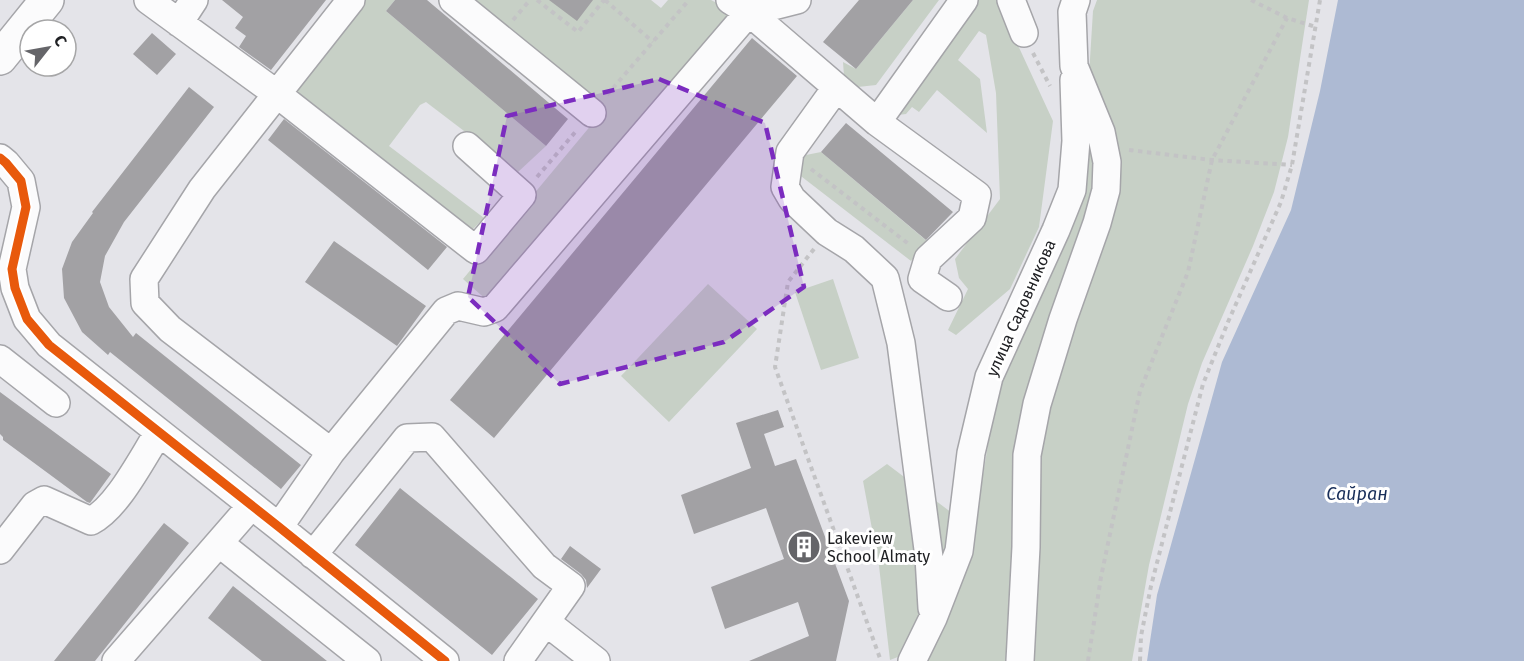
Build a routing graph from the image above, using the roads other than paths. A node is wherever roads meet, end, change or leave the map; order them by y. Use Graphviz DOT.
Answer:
graph roads {
  1 [pos="47,0"];
  2 [pos="148,0"];
  3 [pos="194,0"];
  4 [pos="351,0"];
  5 [pos="453,0"];
  6 [pos="797,0"];
  7 [pos="964,0"];
  8 [pos="1011,0"];
  9 [pos="1076,0"];
  10 [pos="740,6"];
  11 [pos="179,23"];
  12 [pos="1024,33"];
  13 [pos="0,58"];
  14 [pos="1074,66"];
  15 [pos="836,88"];
  16 [pos="278,94"];
  17 [pos="592,113"];
  18 [pos="876,122"];
  19 [pos="467,146"];
  20 [pos="0,158"];
  21 [pos="948,297"];
  22 [pos="0,310"];
  23 [pos="27,319"];
  24 [pos="0,359"];
  25 [pos="56,403"];
  26 [pos="159,432"];
  27 [pos="331,452"];
  28 [pos="251,506"];
  29 [pos="279,527"];
  30 [pos="219,543"];
  31 [pos="0,550"];
  32 [pos="313,555"];
  33 [pos="933,618"];
  34 [pos="546,622"];
  35 [pos="116,661"];
  36 [pos="367,661"];
  37 [pos="445,661"];
  38 [pos="518,661"];
  39 [pos="596,661"];
  40 [pos="912,661"];
  41 [pos="1020,661"];
  1 -- 13 [label="main road"];
  2 -- 11 [label="street"];
  3 -- 11 [label="street"];
  4 -- 16 [label="street"];
  5 -- 17 [label="street"];
  6 -- 10 [label="street"];
  7 -- 18 [label="street"];
  8 -- 12 [label="street"];
  9 -- 14 [label="street, улица Садовникова"];
  10 -- 15 [label="street"];
  10 -- 27 [label="street"];
  11 -- 16 [label="street"];
  14 -- 33 [label="street, улица Садовникова"];
  14 -- 41 [label="street"];
  15 -- 18 [label="street"];
  15 -- 33 [label="street"];
  16 -- 19 [label="street"];
  16 -- 27 [label="street"];
  18 -- 21 [label="street"];
  20 -- 23 [label="street"];
  22 -- 23 [label="street"];
  23 -- 26 [label="street"];
  24 -- 25 [label="street"];
  26 -- 28 [label="street"];
  26 -- 31 [label="street"];
  27 -- 29 [label="street"];
  28 -- 29 [label="street"];
  28 -- 30 [label="street"];
  29 -- 32 [label="street"];
  30 -- 35 [label="street"];
  30 -- 36 [label="street"];
  32 -- 34 [label="street"];
  32 -- 37 [label="street"];
  33 -- 40 [label="street, улица Садовникова"];
  34 -- 38 [label="street"];
  34 -- 39 [label="street"];
}
